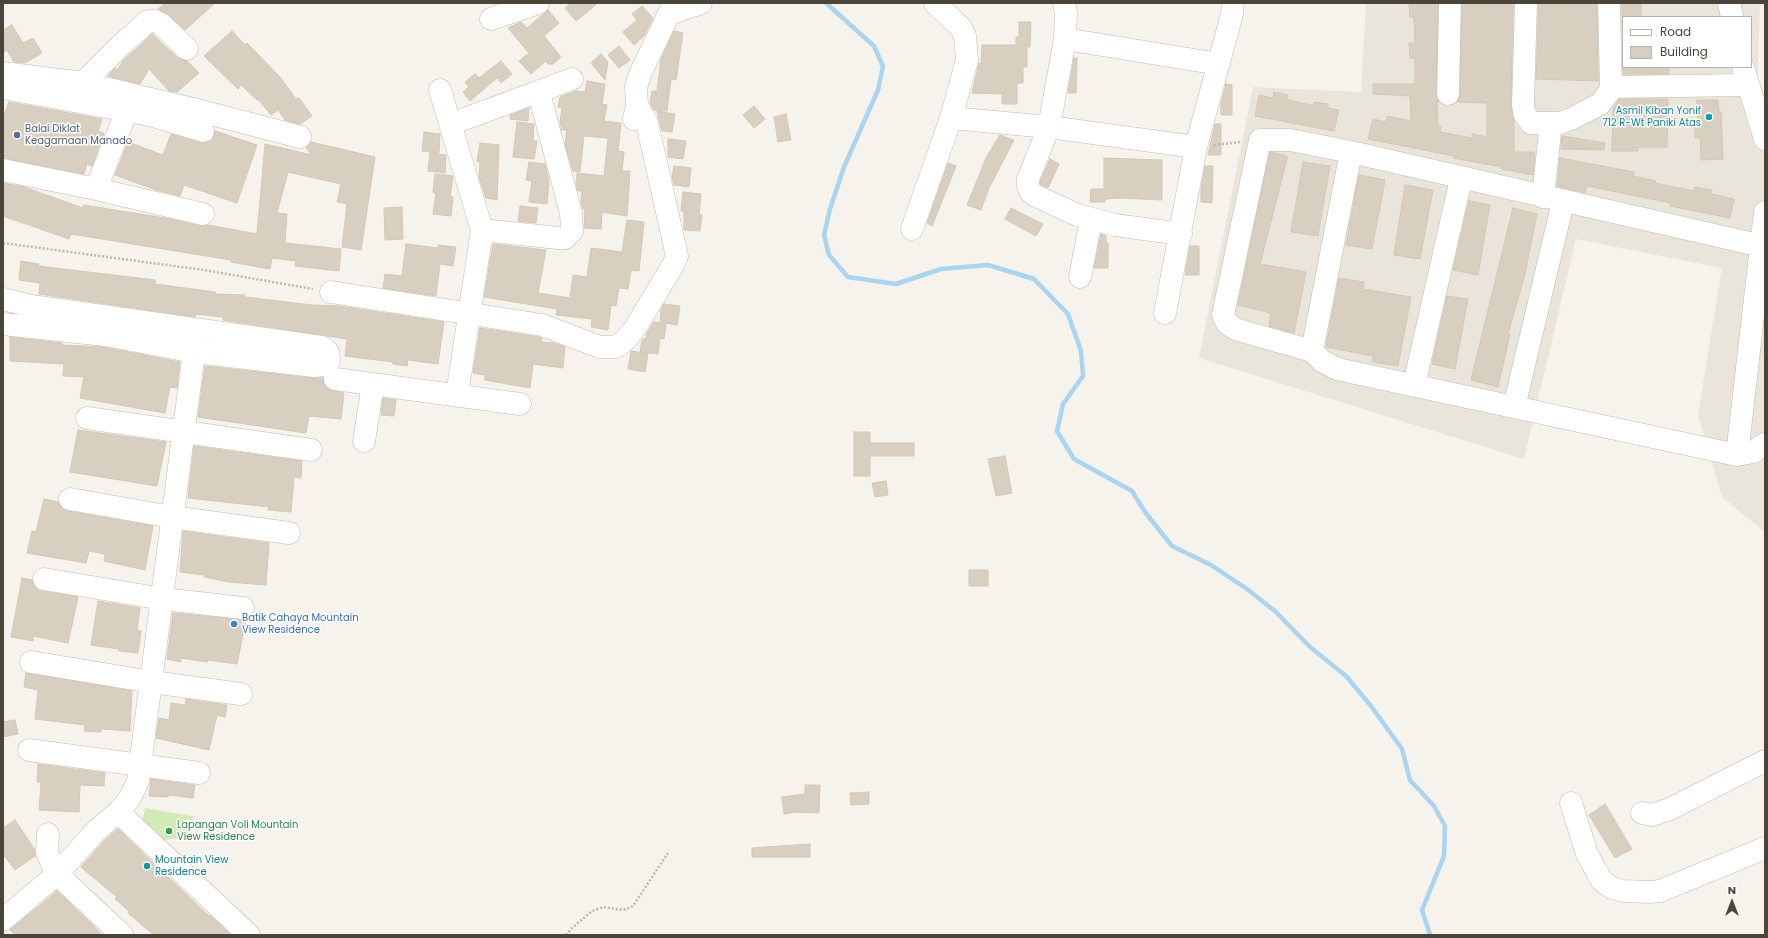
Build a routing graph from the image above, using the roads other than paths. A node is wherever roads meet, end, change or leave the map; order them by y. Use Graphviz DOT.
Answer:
graph roads {
  1 [pos="538,3"];
  2 [pos="701,3"];
  3 [pos="935,3"];
  4 [pos="1064,3"];
  5 [pos="1233,3"];
  6 [pos="1450,3"];
  7 [pos="1526,3"];
  8 [pos="1609,3"];
  9 [pos="1729,3"];
  10 [pos="672,9"];
  11 [pos="1732,16"];
  12 [pos="491,19"];
  13 [pos="1065,39"];
  14 [pos="187,49"];
  15 [pos="1219,64"];
  16 [pos="3,73"];
  17 [pos="1745,76"];
  18 [pos="572,79"];
  19 [pos="83,83"];
  20 [pos="1611,87"];
  21 [pos="3,88"];
  22 [pos="440,90"];
  23 [pos="539,93"];
  24 [pos="1448,94"];
  25 [pos="127,110"];
  26 [pos="951,118"];
  27 [pos="1551,123"];
  28 [pos="451,124"];
  29 [pos="1049,127"];
  30 [pos="203,132"];
  31 [pos="300,137"];
  32 [pos="1765,139"];
  33 [pos="1196,147"];
  34 [pos="1352,152"];
  35 [pos="3,170"];
  36 [pos="1462,179"];
  37 [pos="96,189"];
  38 [pos="1553,199"];
  39 [pos="1765,212"];
  40 [pos="203,214"];
  41 [pos="1091,218"];
  42 [pos="912,229"];
  43 [pos="482,230"];
  44 [pos="1181,234"];
  45 [pos="1762,246"];
  46 [pos="1080,277"];
  47 [pos="1761,290"];
  48 [pos="331,292"];
  49 [pos="3,299"];
  50 [pos="1165,313"];
  51 [pos="470,315"];
  52 [pos="3,324"];
  53 [pos="195,341"];
  54 [pos="1312,351"];
  55 [pos="335,379"];
  56 [pos="373,384"];
  57 [pos="1414,385"];
  58 [pos="457,395"];
  59 [pos="520,404"];
  60 [pos="1514,407"];
  61 [pos="87,418"];
  62 [pos="184,432"];
  63 [pos="364,441"];
  64 [pos="1765,444"];
  65 [pos="311,450"];
  66 [pos="1737,454"];
  67 [pos="70,499"];
  68 [pos="172,517"];
  69 [pos="289,533"];
  70 [pos="44,579"];
  71 [pos="163,599"];
  72 [pos="242,608"];
  73 [pos="31,662"];
  74 [pos="152,682"];
  75 [pos="240,694"];
  76 [pos="29,750"];
  77 [pos="1765,762"];
  78 [pos="140,765"];
  79 [pos="199,773"];
  80 [pos="1571,803"];
  81 [pos="118,812"];
  82 [pos="1642,813"];
  83 [pos="48,834"];
  84 [pos="1765,848"];
  85 [pos="56,874"];
  86 [pos="3,920"];
  87 [pos="122,935"];
  88 [pos="249,935"];
  1 -- 12 [label="street"];
  2 -- 10 [label="street"];
  3 -- 26 [label="street"];
  4 -- 13 [label="street"];
  5 -- 15 [label="street"];
  6 -- 24 [label="street"];
  7 -- 27 [label="street"];
  8 -- 20 [label="street"];
  9 -- 11 [label="street"];
  10 -- 51 [label="street"];
  13 -- 15 [label="street"];
  13 -- 29 [label="street"];
  14 -- 19 [label="street"];
  15 -- 33 [label="street"];
  16 -- 19 [label="street"];
  17 -- 20 [label="street"];
  17 -- 32 [label="street"];
  18 -- 23 [label="street"];
  19 -- 31 [label="street"];
  20 -- 27 [label="street"];
  21 -- 25 [label="street"];
  22 -- 28 [label="street"];
  23 -- 28 [label="street"];
  23 -- 43 [label="street"];
  25 -- 30 [label="street"];
  25 -- 37 [label="street"];
  26 -- 29 [label="street"];
  26 -- 42 [label="street"];
  27 -- 38 [label="street"];
  28 -- 43 [label="street"];
  29 -- 33 [label="street"];
  29 -- 41 [label="street"];
  33 -- 44 [label="street"];
  34 -- 36 [label="street"];
  34 -- 54 [label="street"];
  34 -- 54 [label="street"];
  35 -- 37 [label="street"];
  36 -- 38 [label="street"];
  36 -- 57 [label="street"];
  37 -- 40 [label="street"];
  38 -- 45 [label="street"];
  38 -- 60 [label="street"];
  39 -- 45 [label="street"];
  41 -- 44 [label="street"];
  41 -- 46 [label="street"];
  43 -- 51 [label="street"];
  44 -- 50 [label="street"];
  45 -- 47 [label="street"];
  47 -- 66 [label="street"];
  48 -- 51 [label="street"];
  49 -- 53 [label="street"];
  51 -- 58 [label="street"];
  52 -- 53 [label="street"];
  53 -- 53 [label="street"];
  53 -- 62 [label="street"];
  54 -- 57 [label="street"];
  55 -- 56 [label="street"];
  56 -- 58 [label="street"];
  56 -- 63 [label="street"];
  57 -- 60 [label="street"];
  58 -- 59 [label="street"];
  60 -- 66 [label="street"];
  61 -- 62 [label="street"];
  62 -- 65 [label="street"];
  62 -- 68 [label="street"];
  64 -- 66 [label="street"];
  67 -- 68 [label="street"];
  68 -- 69 [label="street"];
  68 -- 71 [label="street"];
  70 -- 71 [label="street"];
  71 -- 72 [label="street"];
  71 -- 74 [label="street"];
  73 -- 74 [label="street"];
  74 -- 75 [label="street"];
  74 -- 78 [label="street"];
  76 -- 78 [label="street"];
  77 -- 82 [label="street"];
  78 -- 79 [label="street"];
  78 -- 81 [label="street"];
  80 -- 84 [label="street"];
  81 -- 85 [label="street"];
  81 -- 88 [label="street"];
  83 -- 85 [label="street"];
  85 -- 86 [label="street"];
  85 -- 87 [label="street"];
}
